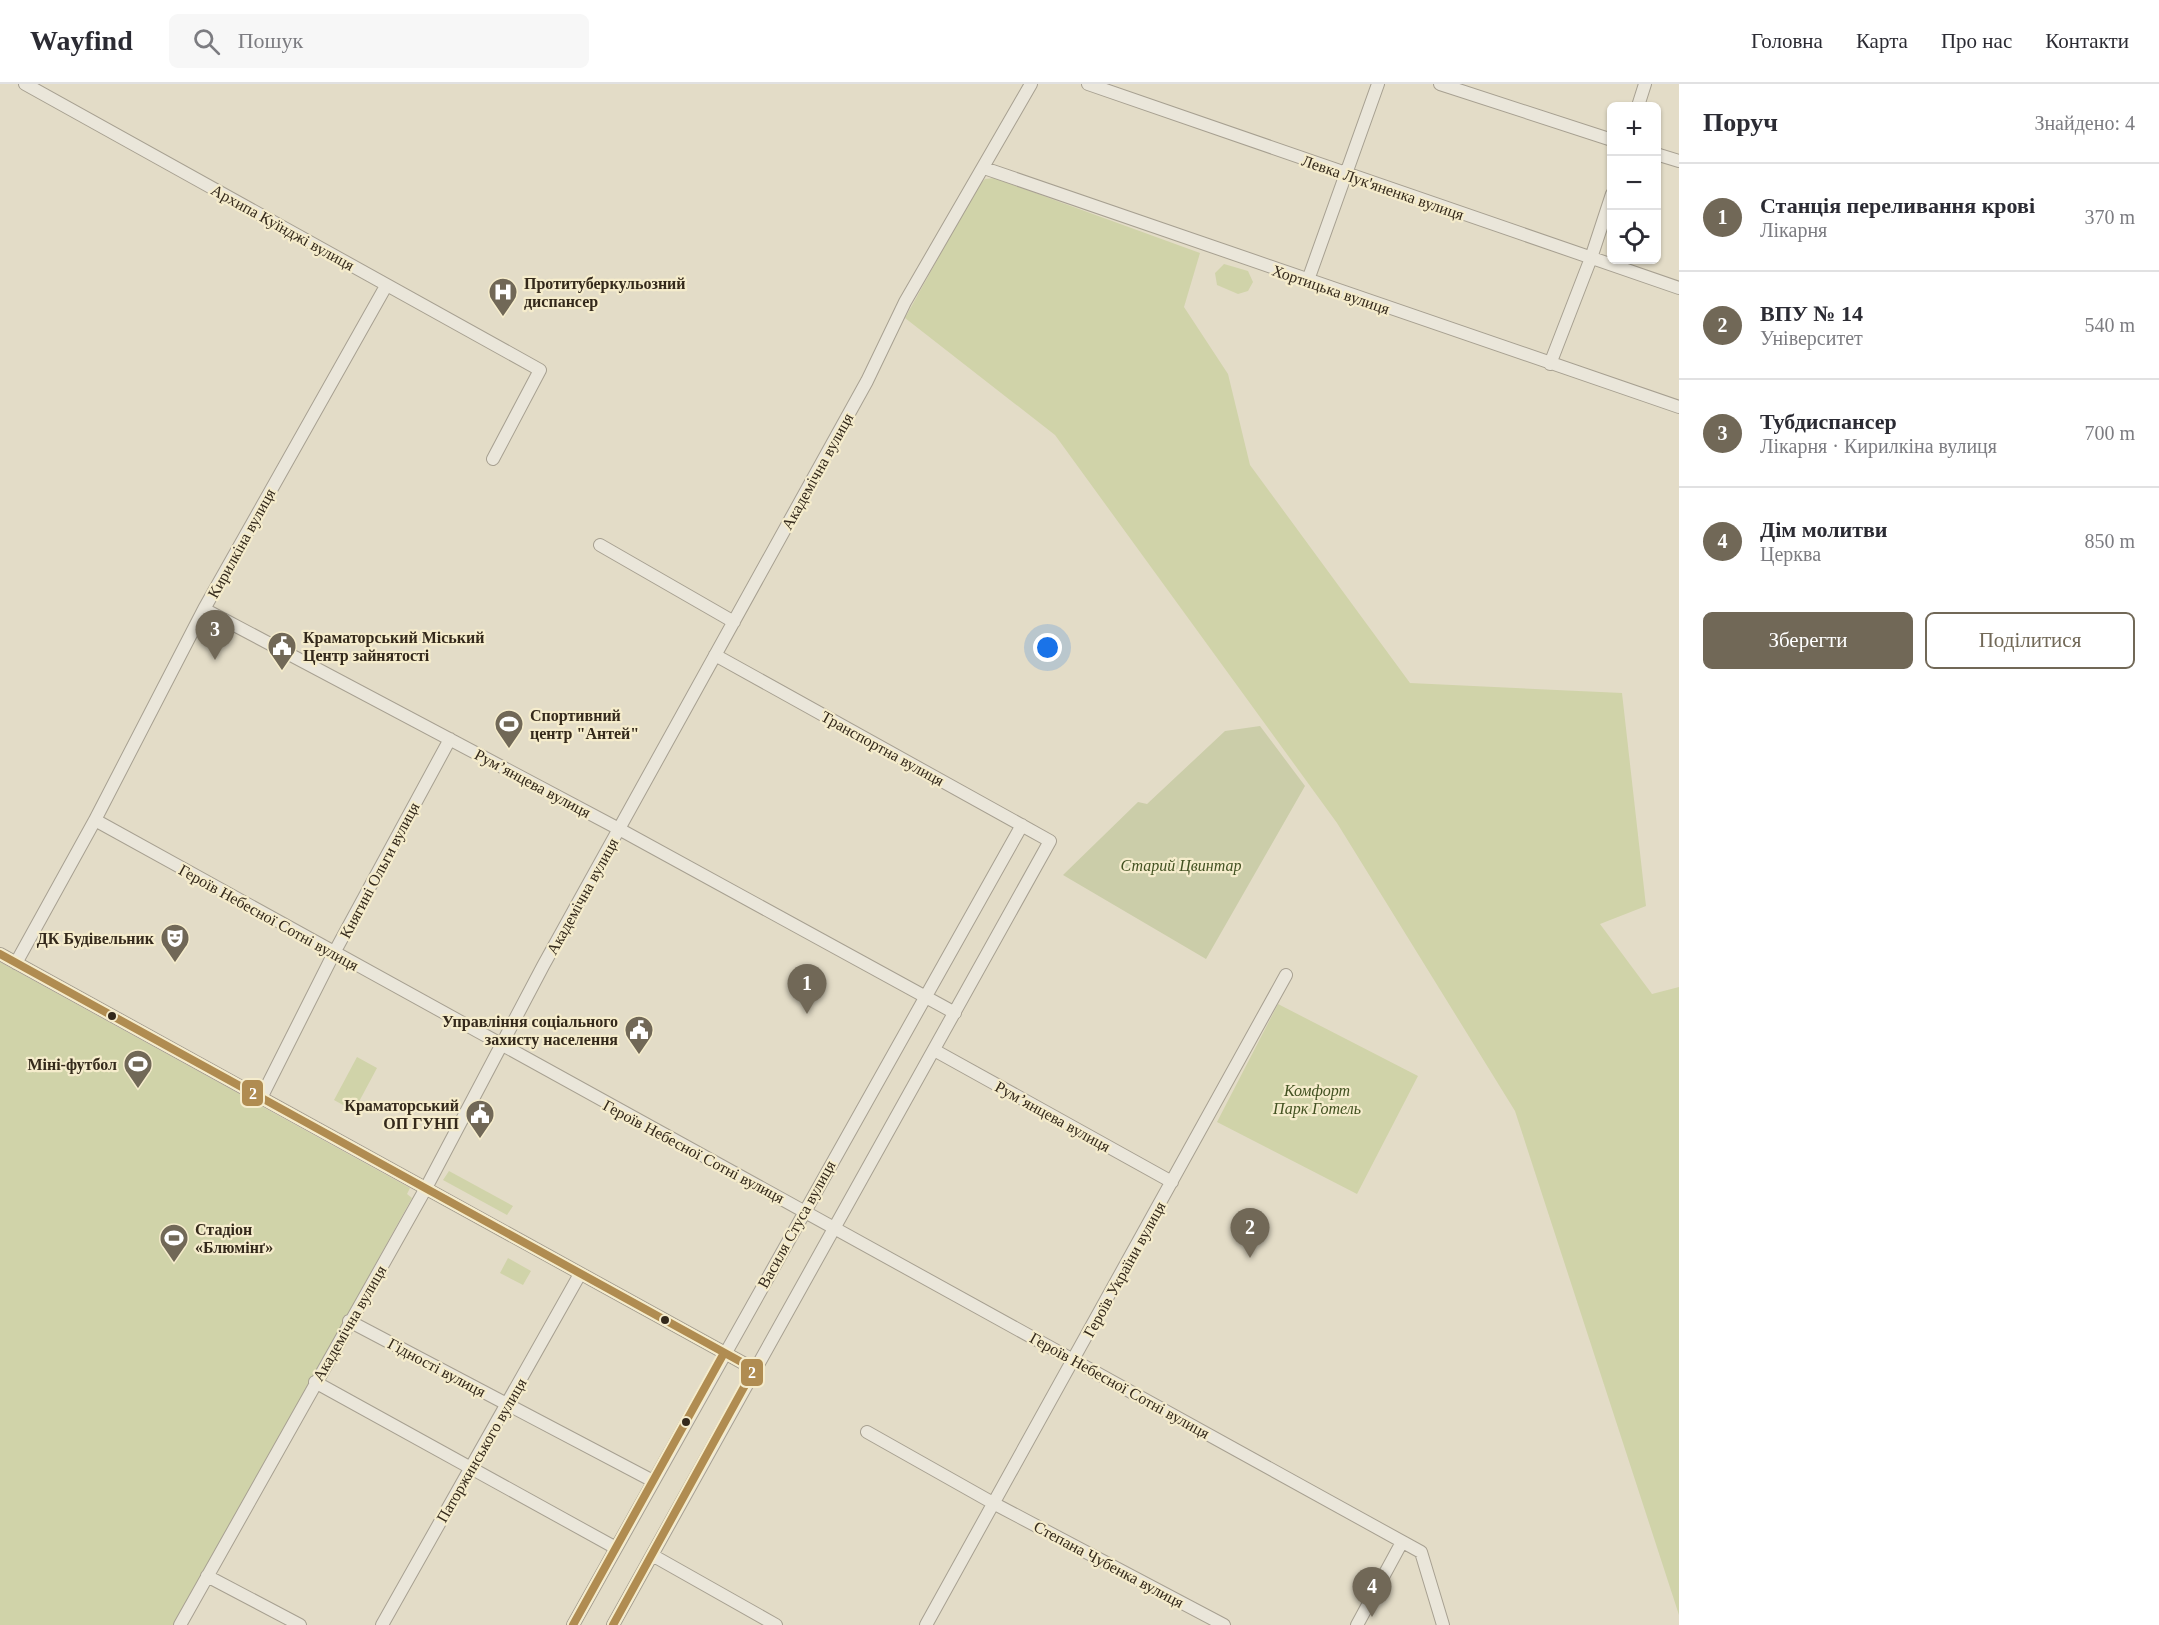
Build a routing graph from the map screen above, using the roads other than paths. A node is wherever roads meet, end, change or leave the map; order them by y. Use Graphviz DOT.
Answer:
graph roads {
  1 [pos="25,84"];
  2 [pos="1031,84"];
  3 [pos="1088,84"];
  4 [pos="1378,84"];
  5 [pos="1440,84"];
  6 [pos="1645,84"];
  7 [pos="1639,102"];
  8 [pos="1607,139"];
  9 [pos="1661,156"];
  10 [pos="1679,161"];
  11 [pos="984,168"];
  12 [pos="1346,175"];
  13 [pos="1607,207"];
  14 [pos="1591,258"];
  15 [pos="1308,280"];
  16 [pos="386,285"];
  17 [pos="1679,288"];
  18 [pos="1550,364"];
  19 [pos="1679,407"];
  20 [pos="493,459"];
  21 [pos="600,545"];
  22 [pos="204,609"];
  23 [pos="734,622"];
  24 [pos="716,655"];
  25 [pos="450,739"];
  26 [pos="94,819"];
  27 [pos="1022,825"];
  28 [pos="619,829"];
  29 [pos="334,953"];
  30 [pos="0,954"];
  31 [pos="16,963"];
  32 [pos="1286,975"];
  33 [pos="924,996"];
  34 [pos="955,1013"];
  35 [pos="500,1044"];
  36 [pos="934,1050"];
  37 [pos="261,1098"];
  38 [pos="1172,1182"];
  39 [pos="426,1188"];
  40 [pos="804,1211"];
  41 [pos="835,1228"];
  42 [pos="580,1274"];
  43 [pos="349,1321"];
  44 [pos="724,1353"];
  45 [pos="1073,1359"];
  46 [pos="754,1369"];
  47 [pos="315,1382"];
  48 [pos="507,1404"];
  49 [pos="867,1432"];
  50 [pos="472,1467"];
  51 [pos="653,1481"];
  52 [pos="993,1503"];
  53 [pos="1401,1542"];
  54 [pos="616,1548"];
  55 [pos="652,1555"];
  56 [pos="207,1576"];
  57 [pos="180,1625"];
  58 [pos="300,1625"];
  59 [pos="382,1625"];
  60 [pos="573,1625"];
  61 [pos="613,1625"];
  62 [pos="776,1625"];
  63 [pos="926,1625"];
  64 [pos="1224,1625"];
  65 [pos="1357,1625"];
  66 [pos="1443,1625"];
  1 -- 16 [label="street, Архипа Куїнджі вулиця"];
  2 -- 11 [label="street, Академічна вулиця"];
  3 -- 12 [label="street, Левка Лук'яненка вулиця"];
  4 -- 12 [label="street"];
  5 -- 8 [label="street"];
  6 -- 7 [label="street"];
  9 -- 10 [label="street"];
  11 -- 15 [label="street, Хортицька вулиця"];
  11 -- 23 [label="street, Академічна вулиця"];
  12 -- 14 [label="street, Левка Лук'яненка вулиця"];
  12 -- 15 [label="street"];
  13 -- 14 [label="street"];
  14 -- 17 [label="street, Левка Лук'яненка вулиця"];
  14 -- 18 [label="street"];
  15 -- 18 [label="street, Хортицька вулиця"];
  16 -- 20 [label="street, Архипа Куїнджі вулиця"];
  16 -- 22 [label="street, Кирилкіна вулиця"];
  18 -- 19 [label="street, Хортицька вулиця"];
  21 -- 23 [label="street"];
  22 -- 25 [label="street, Рум’янцева вулиця"];
  22 -- 26 [label="street, Кирилкіна вулиця"];
  23 -- 24 [label="street, Академічна вулиця"];
  24 -- 27 [label="street, Транспортна вулиця"];
  24 -- 28 [label="street, Академічна вулиця"];
  25 -- 28 [label="street, Рум’янцева вулиця"];
  25 -- 29 [label="street, Княгині Ольги вулиця"];
  26 -- 29 [label="street, Героїв Небесної Сотні вулиця"];
  26 -- 31 [label="street, Кирилкіна вулиця"];
  27 -- 33 [label="street, Василя Стуса вулиця"];
  27 -- 34 [label="street, Транспортна вулиця"];
  28 -- 33 [label="street, Рум’янцева вулиця"];
  28 -- 35 [label="street, Академічна вулиця"];
  29 -- 35 [label="street, Героїв Небесної Сотні вулиця"];
  29 -- 37 [label="street, Княгині Ольги вулиця"];
  30 -- 31 [label="street"];
  31 -- 37 [label="street"];
  32 -- 38 [label="street, Героїв України вулиця"];
  33 -- 34 [label="street, Рум’янцева вулиця"];
  33 -- 40 [label="street, Василя Стуса вулиця"];
  34 -- 36 [label="street"];
  35 -- 39 [label="street, Академічна вулиця"];
  35 -- 40 [label="street, Героїв Небесної Сотні вулиця"];
  36 -- 38 [label="street, Рум’янцева вулиця"];
  36 -- 41 [label="street"];
  37 -- 39 [label="street"];
  38 -- 45 [label="street, Героїв України вулиця"];
  39 -- 42 [label="street"];
  39 -- 43 [label="street, Академічна вулиця"];
  40 -- 41 [label="street, Героїв Небесної Сотні вулиця"];
  40 -- 44 [label="street, Василя Стуса вулиця"];
  41 -- 45 [label="street, Героїв Небесної Сотні вулиця"];
  41 -- 46 [label="street"];
  42 -- 44 [label="street"];
  42 -- 48 [label="street, Паторжинського вулиця"];
  43 -- 47 [label="street, Академічна вулиця"];
  43 -- 48 [label="street, Гідності вулиця"];
  44 -- 46 [label="street"];
  44 -- 51 [label="street, Василя Стуса вулиця"];
  45 -- 52 [label="street, Героїв України вулиця"];
  45 -- 53 [label="street, Героїв Небесної Сотні вулиця"];
  46 -- 55 [label="street"];
  47 -- 50 [label="street"];
  47 -- 56 [label="street, Академічна вулиця"];
  48 -- 50 [label="street, Паторжинського вулиця"];
  48 -- 51 [label="street, Гідності вулиця"];
  49 -- 52 [label="street, Степана Чубенка вулиця"];
  50 -- 54 [label="street"];
  50 -- 59 [label="street, Паторжинського вулиця"];
  51 -- 54 [label="street, Василя Стуса вулиця"];
  52 -- 63 [label="street, Героїв України вулиця"];
  52 -- 64 [label="street, Степана Чубенка вулиця"];
  53 -- 65 [label="street"];
  53 -- 66 [label="street, Героїв Небесної Сотні вулиця"];
  54 -- 60 [label="street, Василя Стуса вулиця"];
  55 -- 61 [label="street"];
  55 -- 62 [label="street"];
  56 -- 57 [label="street, Академічна вулиця"];
  56 -- 58 [label="street"];
}
